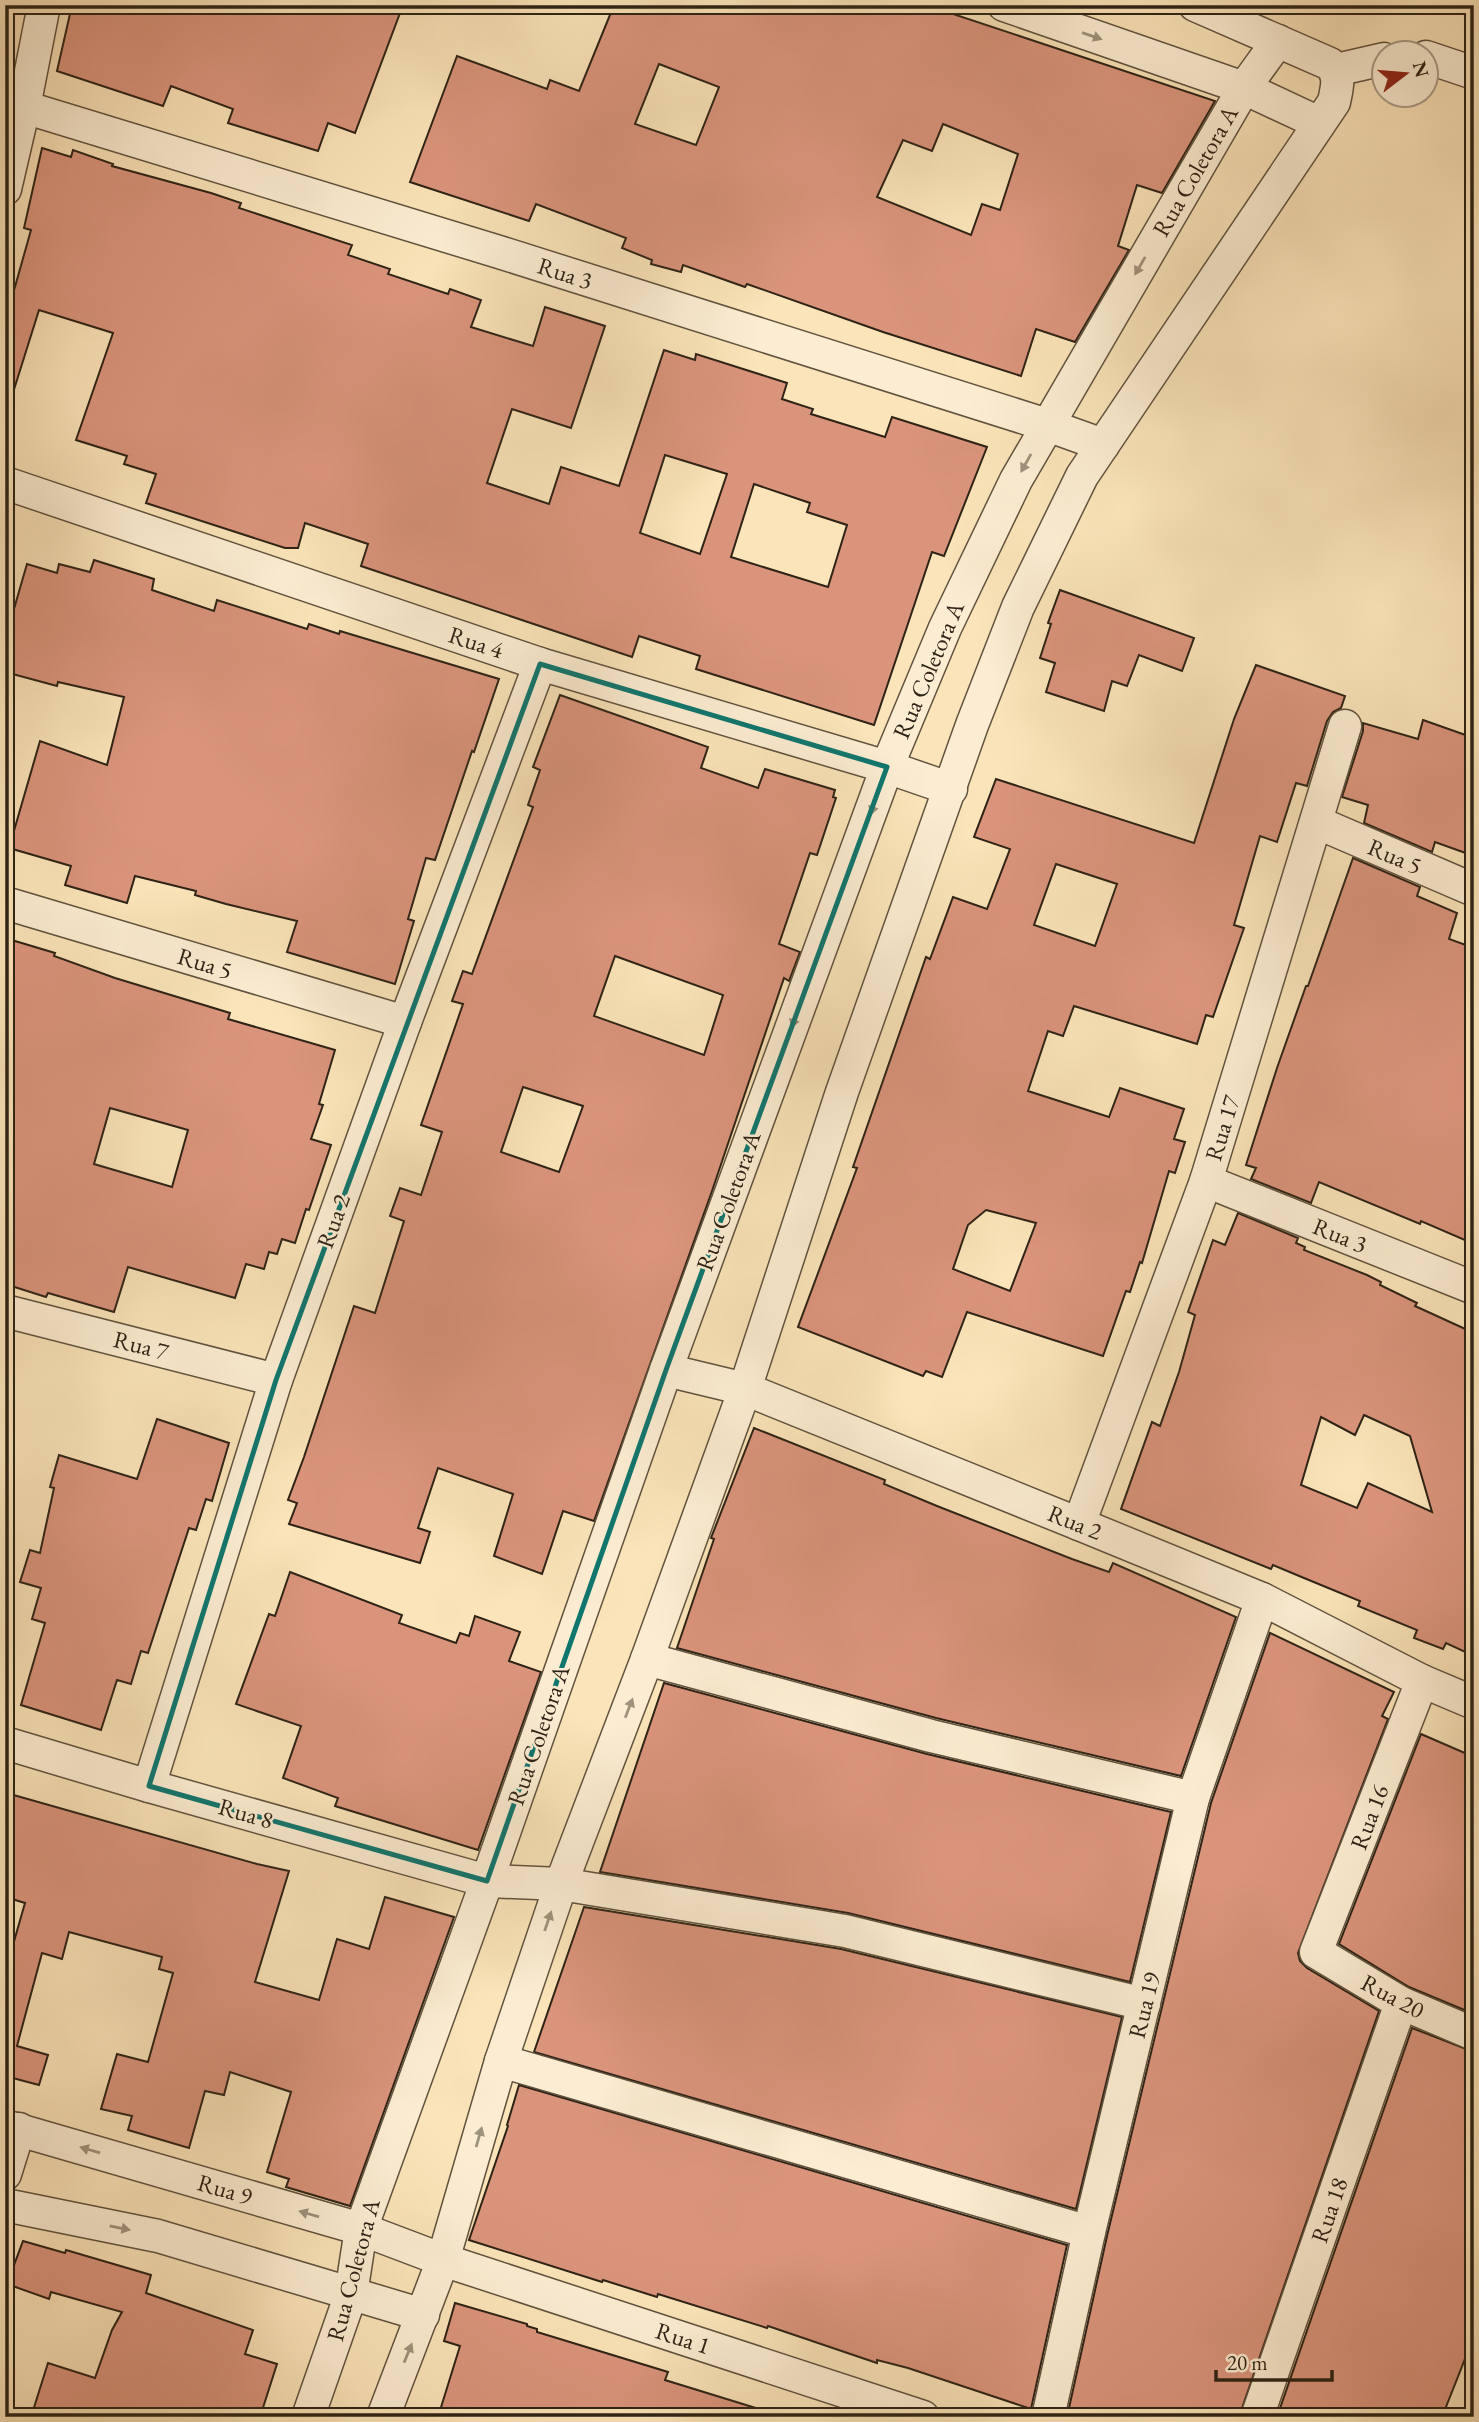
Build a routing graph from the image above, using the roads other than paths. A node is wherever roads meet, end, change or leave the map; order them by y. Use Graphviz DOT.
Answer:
graph roads {
  1 [pos="44,5"];
  2 [pos="1004,5"];
  3 [pos="1195,5"];
  4 [pos="1278,41"];
  5 [pos="1440,62"];
  6 [pos="1370,64"];
  7 [pos="1474,73"];
  8 [pos="1337,75"];
  9 [pos="1244,88"];
  10 [pos="24,107"];
  11 [pos="1319,123"];
  12 [pos="5,189"];
  13 [pos="1047,425"];
  14 [pos="1103,444"];
  15 [pos="5,483"];
  16 [pos="540,664"];
  17 [pos="1345,726"];
  18 [pos="887,767"];
  19 [pos="951,789"];
  20 [pos="1316,822"];
  21 [pos="1474,890"];
  22 [pos="5,903"];
  23 [pos="405,1022"];
  24 [pos="1206,1181"];
  25 [pos="1474,1288"];
  26 [pos="5,1311"];
  27 [pos="666,1370"];
  28 [pos="276,1380"];
  29 [pos="745,1389"];
  30 [pos="1079,1524"];
  31 [pos="1262,1600"];
  32 [pos="647,1659"];
  33 [pos="1422,1681"];
  34 [pos="1474,1703"];
  35 [pos="5,1743"];
  36 [pos="149,1786"];
  37 [pos="1193,1798"];
  38 [pos="487,1881"];
  39 [pos="561,1884"];
  40 [pos="1316,1952"];
  41 [pos="1401,2003"];
  42 [pos="1144,2004"];
  43 [pos="1474,2034"];
  44 [pos="501,2061"];
  45 [pos="12,2128"];
  46 [pos="5,2174"];
  47 [pos="5,2205"];
  48 [pos="361,2229"];
  49 [pos="1088,2232"];
  50 [pos="443,2260"];
  51 [pos="351,2294"];
  52 [pos="423,2315"];
  53 [pos="308,2417"];
  54 [pos="383,2417"];
  55 [pos="923,2417"];
  56 [pos="1048,2417"];
  57 [pos="1257,2417"];
  1 -- 10 [label="street"];
  2 -- 9 [label="street, one-way"];
  3 -- 4 [label="street"];
  4 -- 8 [label="street"];
  4 -- 9 [label="street, Rua Coletora A"];
  5 -- 7 [label="street"];
  6 -- 8 [label="street"];
  8 -- 11 [label="street"];
  9 -- 11 [label="street"];
  9 -- 13 [label="street, Rua Coletora A, one-way"];
  10 -- 12 [label="street"];
  10 -- 13 [label="street, Rua 3"];
  11 -- 14 [label="street"];
  13 -- 14 [label="street, Rua 3"];
  13 -- 18 [label="street, Rua Coletora A, one-way"];
  14 -- 19 [label="street"];
  15 -- 16 [label="street, Rua 4"];
  16 -- 18 [label="street, Rua 4"];
  16 -- 23 [label="street, Rua 2"];
  17 -- 20 [label="street, Rua 17"];
  18 -- 19 [label="street, Rua 4"];
  18 -- 27 [label="street, Rua Coletora A, one-way"];
  19 -- 29 [label="street"];
  20 -- 21 [label="street, Rua 5"];
  20 -- 24 [label="street, Rua 17"];
  22 -- 23 [label="street, Rua 5"];
  23 -- 28 [label="street, Rua 2"];
  24 -- 25 [label="street, Rua 3"];
  24 -- 30 [label="street, Rua 17"];
  26 -- 28 [label="street, Rua 7"];
  27 -- 29 [label="street, Rua 2"];
  27 -- 38 [label="street, Rua Coletora A"];
  28 -- 36 [label="street, Rua 2"];
  29 -- 30 [label="street, Rua 2"];
  29 -- 32 [label="street"];
  30 -- 31 [label="street, Rua 2"];
  31 -- 33 [label="street, Rua 2"];
  31 -- 37 [label="street, Rua 19"];
  32 -- 37 [label="street"];
  39 -- 32 [label="street, one-way"];
  33 -- 34 [label="street, Rua 2"];
  33 -- 40 [label="street, Rua 16"];
  35 -- 36 [label="street, Rua 8"];
  36 -- 38 [label="street, Rua 8"];
  37 -- 42 [label="street, Rua 19"];
  38 -- 39 [label="street, Rua 8"];
  38 -- 48 [label="street, Rua Coletora A"];
  39 -- 42 [label="street, Rua 8"];
  44 -- 39 [label="street, one-way"];
  40 -- 41 [label="street, Rua 20"];
  41 -- 43 [label="street, Rua 20"];
  41 -- 57 [label="street, Rua 18"];
  42 -- 49 [label="street, Rua 19"];
  44 -- 49 [label="street"];
  50 -- 44 [label="street, one-way"];
  45 -- 46 [label="street"];
  48 -- 45 [label="street, Rua 9, one-way"];
  47 -- 51 [label="street, one-way"];
  48 -- 50 [label="street, Rua 9"];
  48 -- 51 [label="street, Rua Coletora A"];
  49 -- 56 [label="street, Rua 19"];
  50 -- 52 [label="street"];
  50 -- 55 [label="street, Rua 1"];
  51 -- 52 [label="street"];
  51 -- 53 [label="street, Rua Coletora A"];
  54 -- 52 [label="street, one-way"];
}
